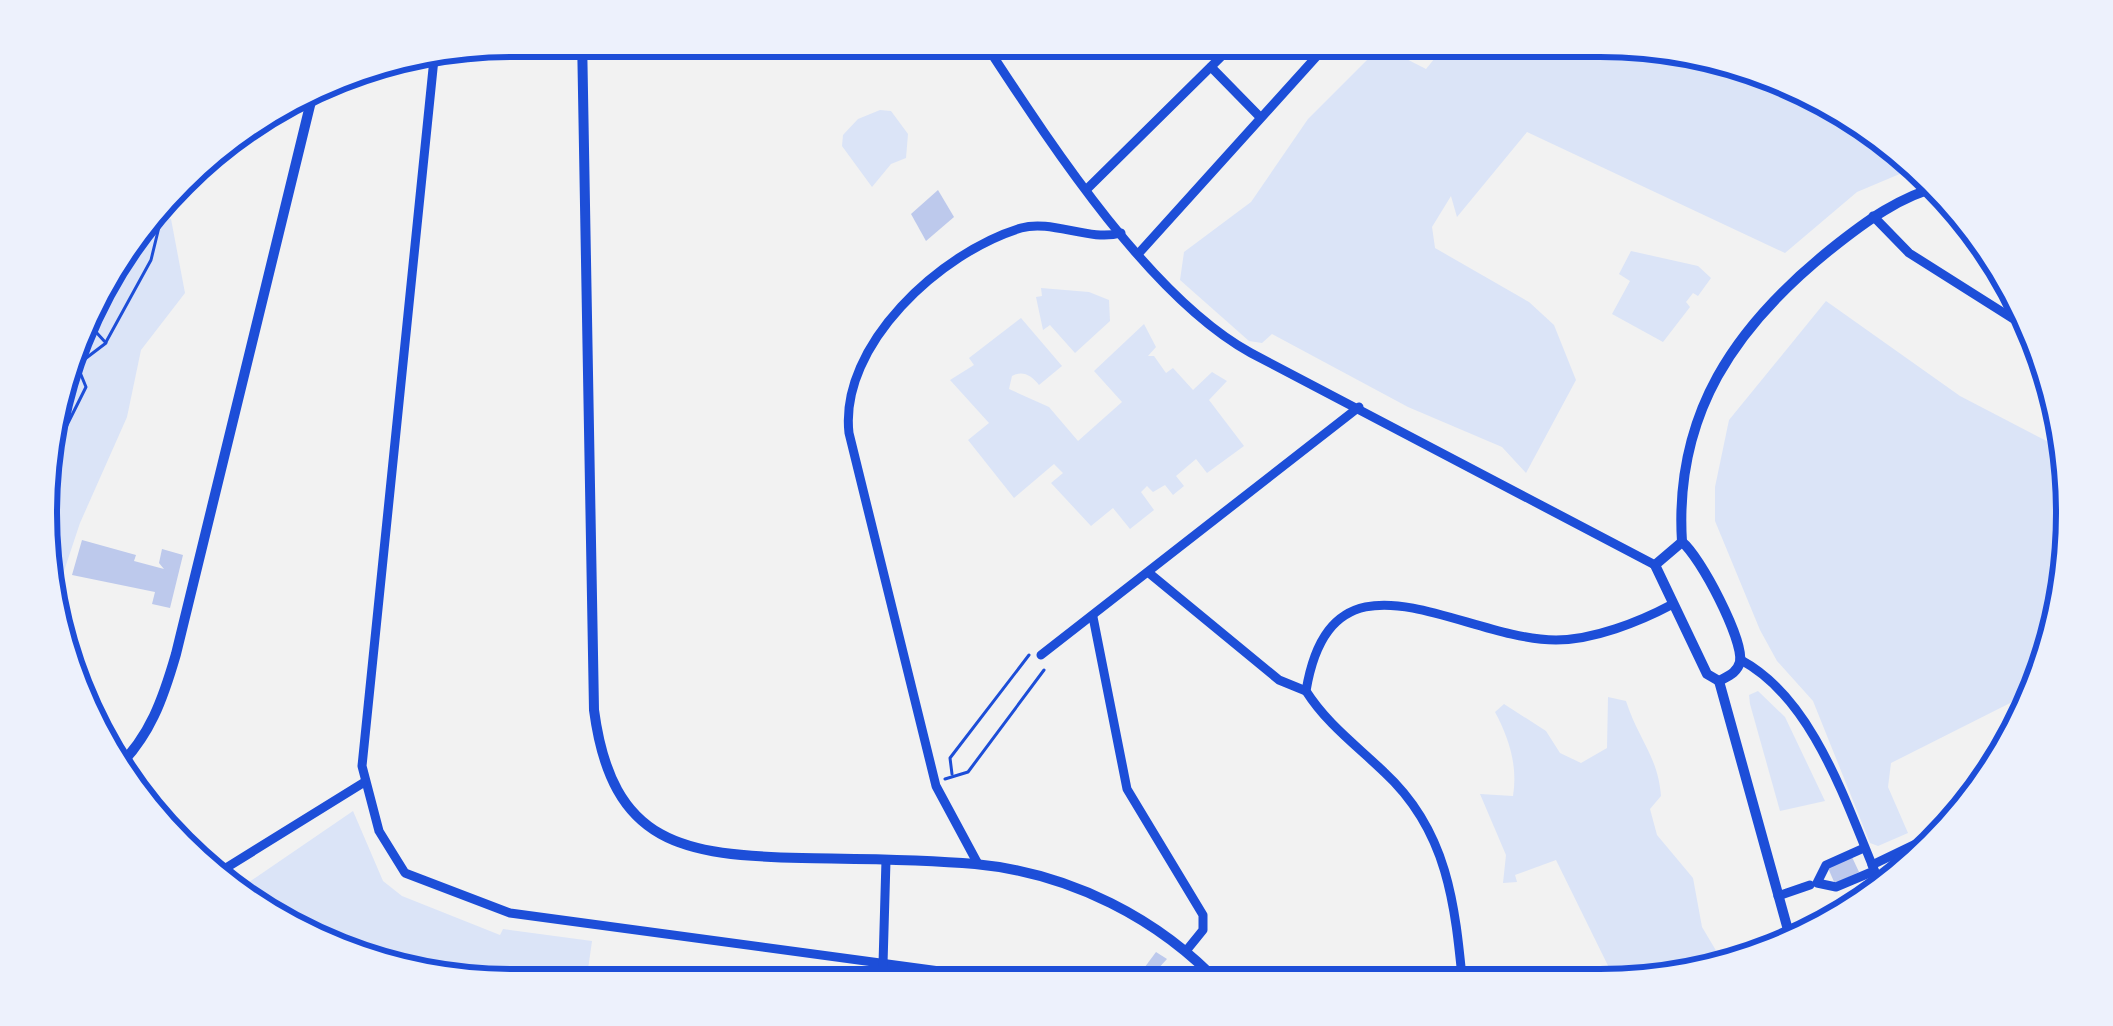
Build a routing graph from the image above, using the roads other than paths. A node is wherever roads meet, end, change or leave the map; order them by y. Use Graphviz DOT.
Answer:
graph roads {
  1 [pos="582,57"];
  2 [pos="995,57"];
  3 [pos="1221,57"];
  4 [pos="1315,57"];
  5 [pos="433,64"];
  6 [pos="1211,67"];
  7 [pos="311,104"];
  8 [pos="1258,116"];
  9 [pos="1088,188"];
  10 [pos="1924,193"];
  11 [pos="1874,216"];
  12 [pos="1121,233"];
  13 [pos="1139,253"];
  14 [pos="2012,318"];
  15 [pos="1359,407"];
  16 [pos="1682,542"];
  17 [pos="1655,565"];
  18 [pos="1148,573"];
  19 [pos="1671,605"];
  20 [pos="1093,617"];
  21 [pos="1041,655"];
  22 [pos="1741,660"];
  23 [pos="1719,680"];
  24 [pos="1306,691"];
  25 [pos="128,757"];
  26 [pos="363,783"];
  27 [pos="1864,848"];
  28 [pos="1906,851"];
  29 [pos="886,860"];
  30 [pos="978,864"];
  31 [pos="227,868"];
  32 [pos="1873,868"];
  33 [pos="1877,876"];
  34 [pos="1810,885"];
  35 [pos="1778,896"];
  36 [pos="1787,929"];
  37 [pos="1186,952"];
  38 [pos="884,964"];
  39 [pos="926,969"];
  40 [pos="1204,969"];
  41 [pos="1461,969"];
  1 -- 29 [label="street"];
  2 -- 9 [label="street"];
  3 -- 6 [label="street"];
  4 -- 8 [label="street"];
  5 -- 26 [label="street"];
  6 -- 8 [label="street"];
  6 -- 9 [label="street"];
  7 -- 25 [label="street"];
  8 -- 13 [label="street"];
  9 -- 12 [label="street"];
  10 -- 11 [label="street"];
  11 -- 14 [label="street"];
  11 -- 16 [label="street"];
  12 -- 13 [label="street"];
  12 -- 30 [label="street"];
  13 -- 15 [label="street"];
  15 -- 17 [label="street"];
  15 -- 18 [label="street"];
  16 -- 17 [label="street"];
  16 -- 22 [label="street"];
  17 -- 19 [label="street"];
  18 -- 20 [label="street"];
  18 -- 24 [label="street"];
  19 -- 23 [label="street"];
  19 -- 24 [label="street"];
  20 -- 21 [label="street"];
  20 -- 37 [label="street"];
  22 -- 23 [label="street"];
  22 -- 27 [label="street"];
  23 -- 35 [label="street"];
  24 -- 41 [label="street"];
  26 -- 31 [label="street"];
  26 -- 38 [label="street"];
  27 -- 32 [label="street"];
  27 -- 32 [label="street"];
  28 -- 32 [label="street"];
  29 -- 30 [label="street"];
  29 -- 38 [label="street"];
  30 -- 37 [label="street"];
  32 -- 33 [label="street"];
  34 -- 35 [label="street"];
  35 -- 36 [label="street"];
  37 -- 40 [label="street"];
  38 -- 39 [label="street"];
}
